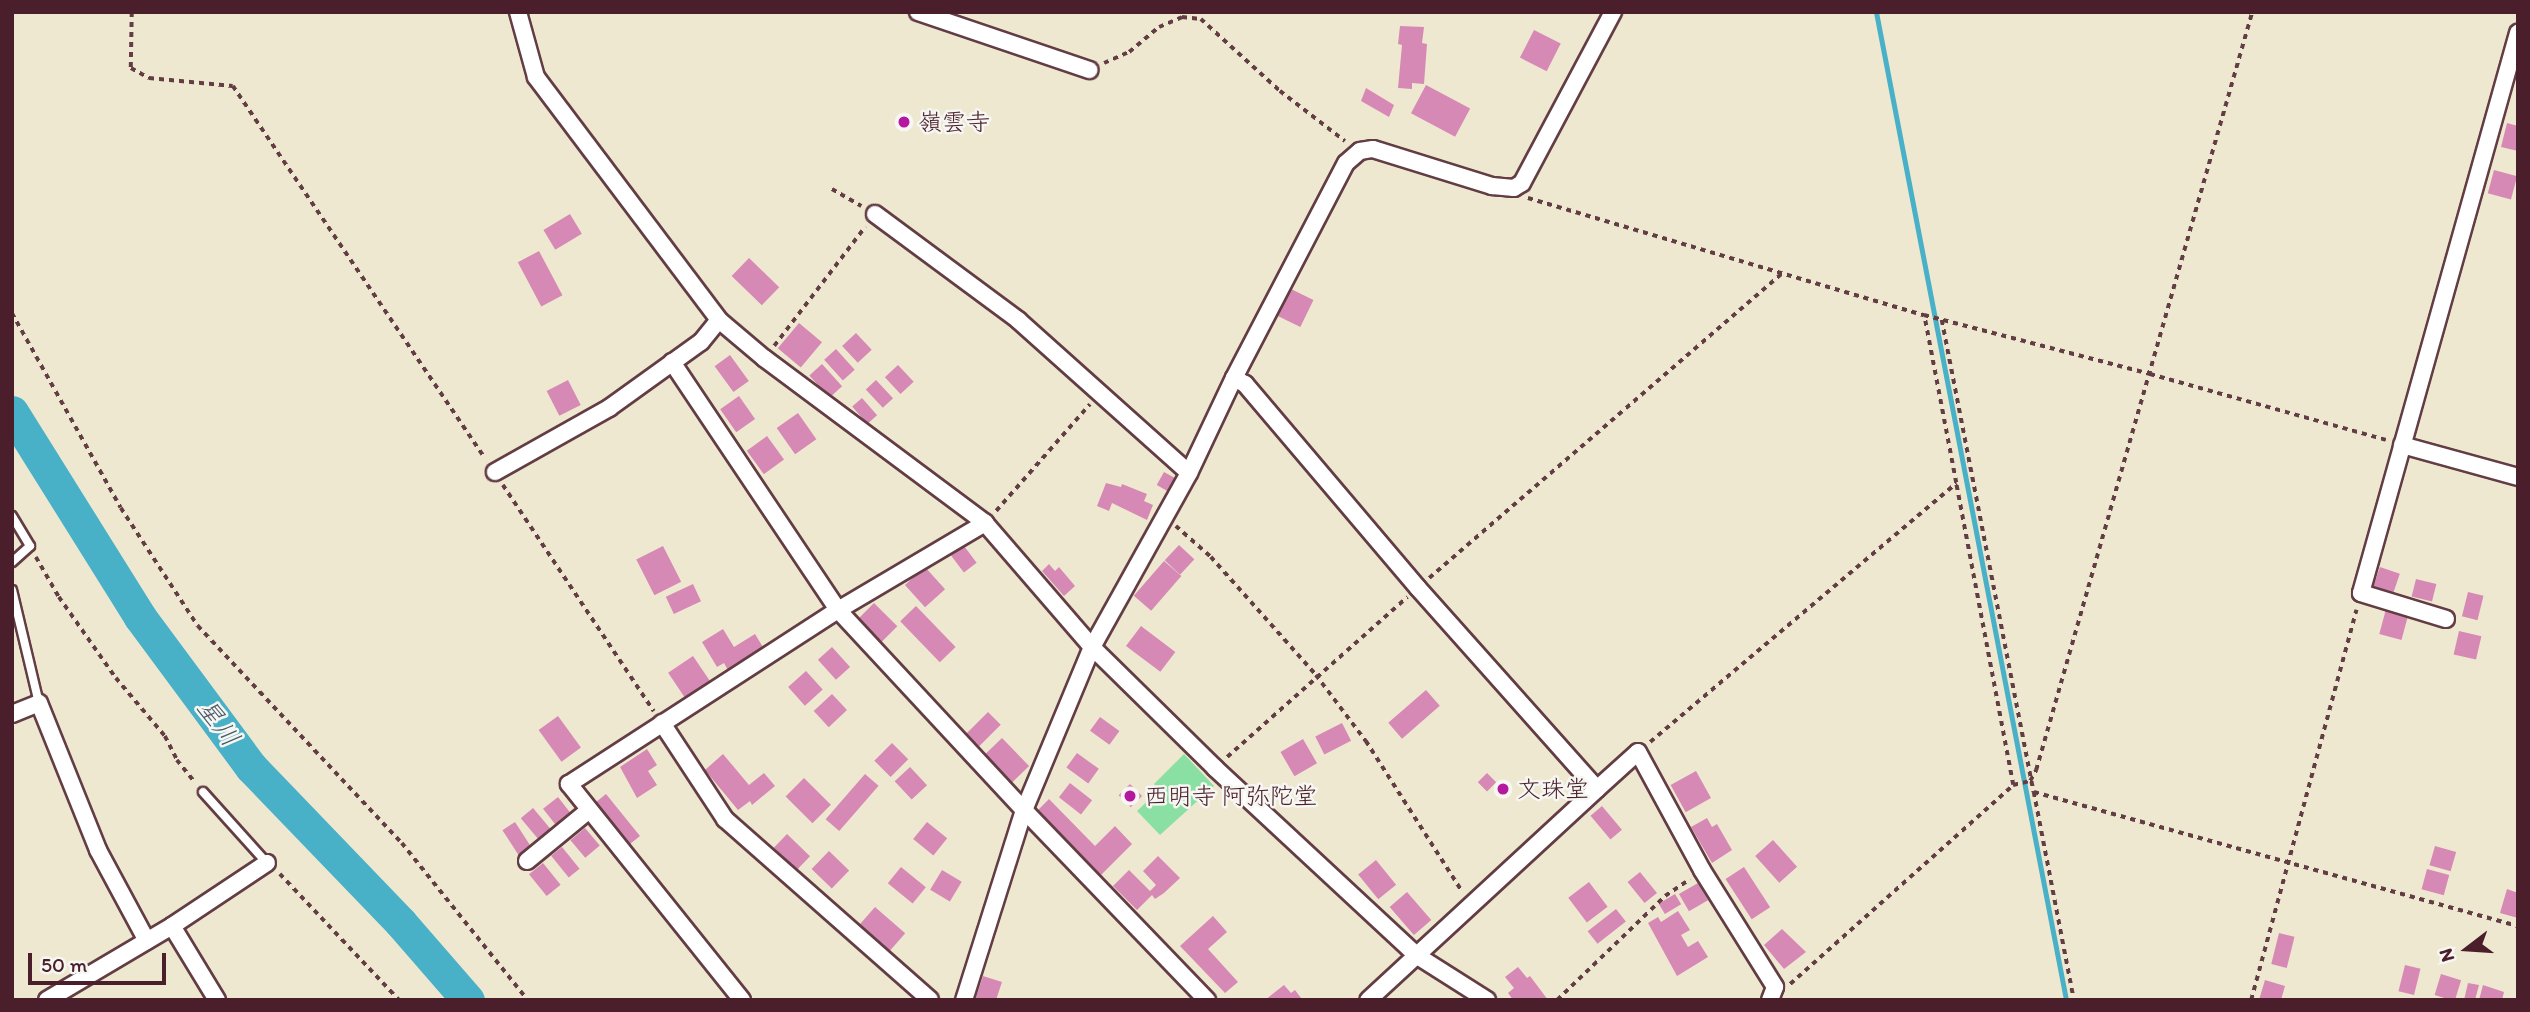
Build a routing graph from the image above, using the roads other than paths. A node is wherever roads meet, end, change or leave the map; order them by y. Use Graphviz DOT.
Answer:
graph roads {
  1 [pos="518,12"];
  2 [pos="918,12"];
  3 [pos="1612,12"];
  4 [pos="2518,33"];
  5 [pos="1089,70"];
  6 [pos="875,214"];
  7 [pos="719,320"];
  8 [pos="672,362"];
  9 [pos="1234,378"];
  10 [pos="2402,445"];
  11 [pos="495,472"];
  12 [pos="1189,473"];
  13 [pos="2518,477"];
  14 [pos="12,516"];
  15 [pos="985,523"];
  16 [pos="12,562"];
  17 [pos="12,590"];
  18 [pos="838,610"];
  19 [pos="2446,619"];
  20 [pos="1092,647"];
  21 [pos="39,703"];
  22 [pos="12,714"];
  23 [pos="662,723"];
  24 [pos="1597,789"];
  25 [pos="203,792"];
  26 [pos="589,810"];
  27 [pos="1024,810"];
  28 [pos="527,861"];
  29 [pos="267,863"];
  30 [pos="172,926"];
  31 [pos="147,941"];
  32 [pos="1416,956"];
  33 [pos="1777,995"];
  34 [pos="47,1000"];
  35 [pos="217,1000"];
  36 [pos="743,1000"];
  37 [pos="930,1000"];
  38 [pos="964,1000"];
  39 [pos="1207,1000"];
  40 [pos="1368,1000"];
  41 [pos="1487,1000"];
  1 -- 7 [label="street"];
  2 -- 5 [label="street"];
  3 -- 9 [label="street"];
  4 -- 10 [label="street"];
  6 -- 12 [label="street"];
  7 -- 8 [label="street"];
  7 -- 15 [label="street"];
  8 -- 11 [label="street"];
  8 -- 18 [label="street"];
  9 -- 12 [label="street"];
  9 -- 24 [label="street"];
  10 -- 13 [label="street"];
  10 -- 19 [label="street"];
  12 -- 20 [label="street"];
  14 -- 16 [label="lane"];
  15 -- 18 [label="street"];
  15 -- 20 [label="street"];
  17 -- 21 [label="lane"];
  18 -- 23 [label="street"];
  18 -- 27 [label="street"];
  20 -- 27 [label="street"];
  20 -- 32 [label="street"];
  21 -- 22 [label="street"];
  21 -- 31 [label="street"];
  23 -- 26 [label="street"];
  23 -- 37 [label="street"];
  24 -- 32 [label="street"];
  24 -- 33 [label="street"];
  25 -- 29 [label="lane"];
  26 -- 28 [label="street"];
  26 -- 36 [label="street"];
  27 -- 38 [label="street"];
  27 -- 39 [label="street"];
  29 -- 30 [label="street"];
  30 -- 31 [label="street"];
  30 -- 35 [label="street"];
  31 -- 34 [label="street"];
  32 -- 40 [label="street"];
  32 -- 41 [label="street"];
}
